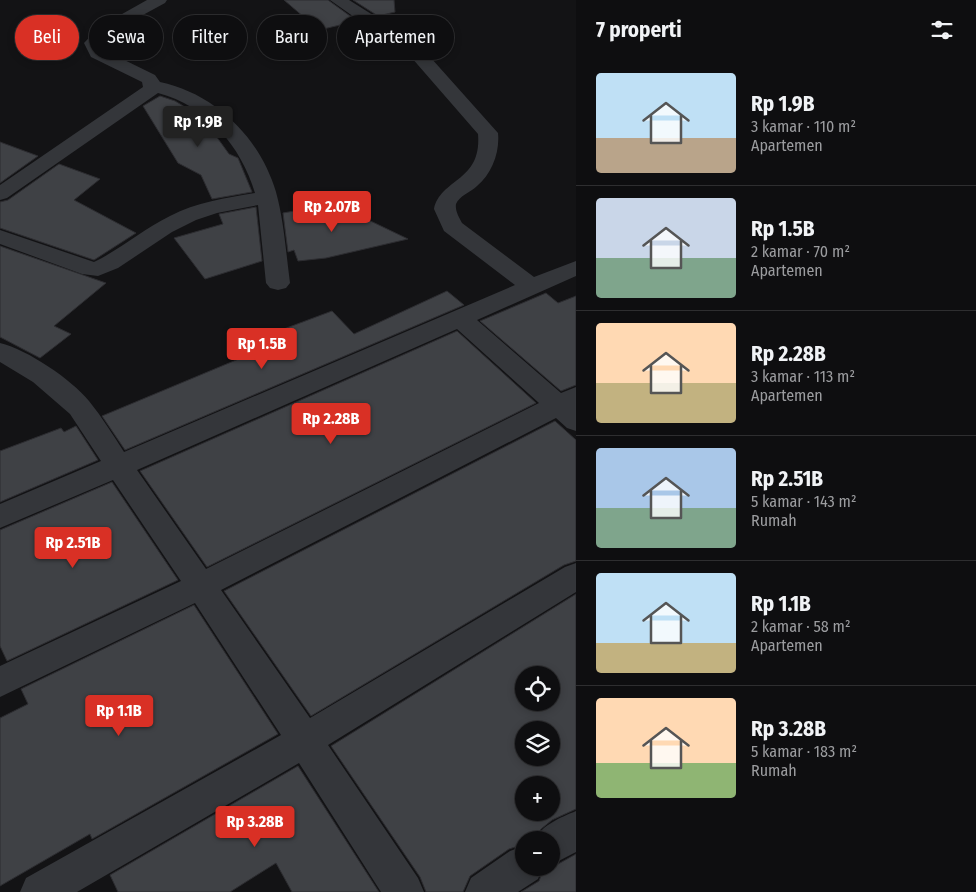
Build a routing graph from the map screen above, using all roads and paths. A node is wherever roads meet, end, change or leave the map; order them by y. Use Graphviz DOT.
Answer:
graph roads {
  1 [pos="159,0"];
  2 [pos="338,0"];
  3 [pos="153,86"];
  4 [pos="0,194"];
  5 [pos="267,198"];
  6 [pos="0,237"];
  7 [pos="576,268"];
  8 [pos="278,283"];
  9 [pos="532,287"];
  10 [pos="460,318"];
  11 [pos="0,351"];
  12 [pos="570,407"];
  13 [pos="119,466"];
  14 [pos="0,517"];
  15 [pos="576,576"];
  16 [pos="201,586"];
  17 [pos="0,682"];
  18 [pos="305,740"];
  19 [pos="576,830"];
  20 [pos="560,840"];
  21 [pos="515,871"];
  22 [pos="40,892"];
  23 [pos="404,892"];
  24 [pos="484,892"];
  1 -- 3 [label="street"];
  2 -- 9 [label="street"];
  3 -- 4 [label="street"];
  3 -- 5 [label="street"];
  5 -- 6 [label="street"];
  5 -- 8 [label="street"];
  7 -- 9 [label="street"];
  9 -- 10 [label="street"];
  10 -- 12 [label="street"];
  10 -- 13 [label="street"];
  11 -- 13 [label="street"];
  12 -- 16 [label="street"];
  13 -- 14 [label="street"];
  13 -- 16 [label="street"];
  15 -- 18 [label="street"];
  16 -- 17 [label="street"];
  16 -- 18 [label="street"];
  18 -- 22 [label="street"];
  18 -- 23 [label="street"];
  19 -- 20 [label="street"];
  21 -- 24 [label="street"];
}
